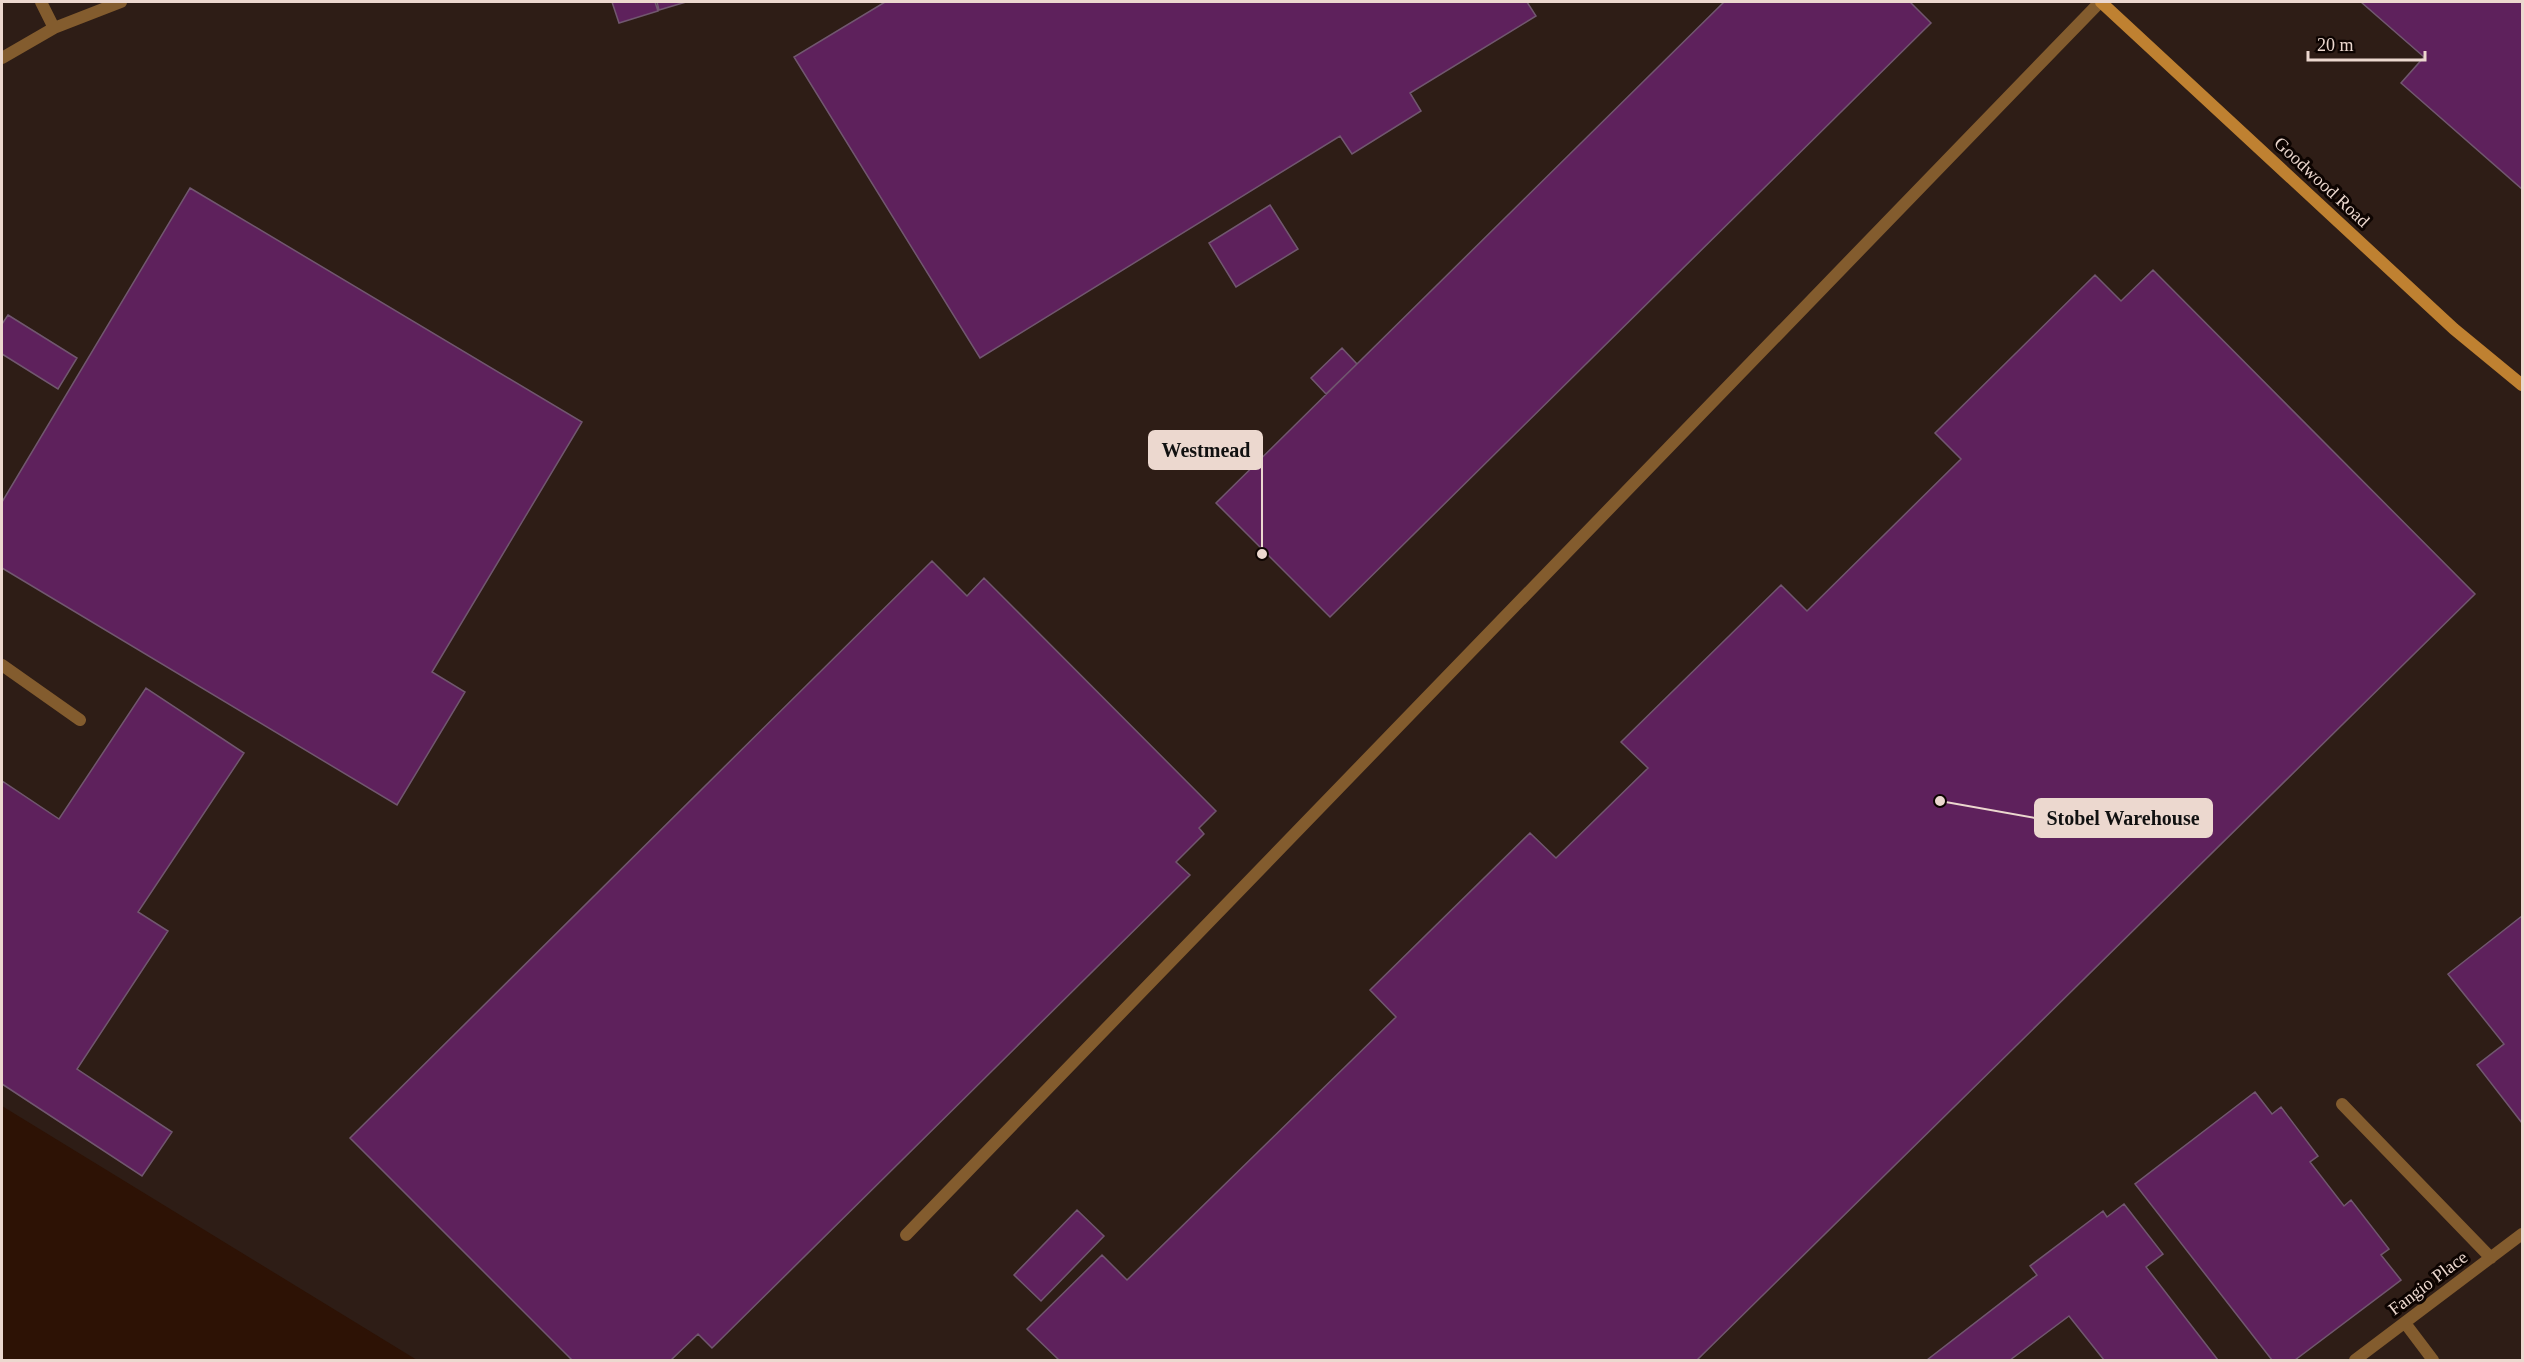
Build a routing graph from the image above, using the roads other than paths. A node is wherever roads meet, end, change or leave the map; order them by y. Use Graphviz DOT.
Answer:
graph roads {
  1 [pos="42,2"];
  2 [pos="121,2"];
  3 [pos="2100,2"];
  4 [pos="54,28"];
  5 [pos="2,58"];
  6 [pos="2523,385"];
  7 [pos="2,665"];
  8 [pos="80,720"];
  9 [pos="2342,1104"];
  10 [pos="906,1234"];
  11 [pos="2523,1234"];
  12 [pos="2491,1258"];
  13 [pos="2405,1323"];
  14 [pos="2355,1360"];
  15 [pos="2433,1360"];
  1 -- 4 [label="lane"];
  2 -- 4 [label="lane"];
  3 -- 6 [label="street, Goodwood Road"];
  3 -- 10 [label="lane"];
  4 -- 5 [label="lane"];
  7 -- 8 [label="lane"];
  9 -- 12 [label="lane"];
  11 -- 12 [label="lane, Fangio Place"];
  12 -- 13 [label="lane, Fangio Place"];
  13 -- 14 [label="lane, Fangio Place"];
  13 -- 15 [label="lane"];
}
